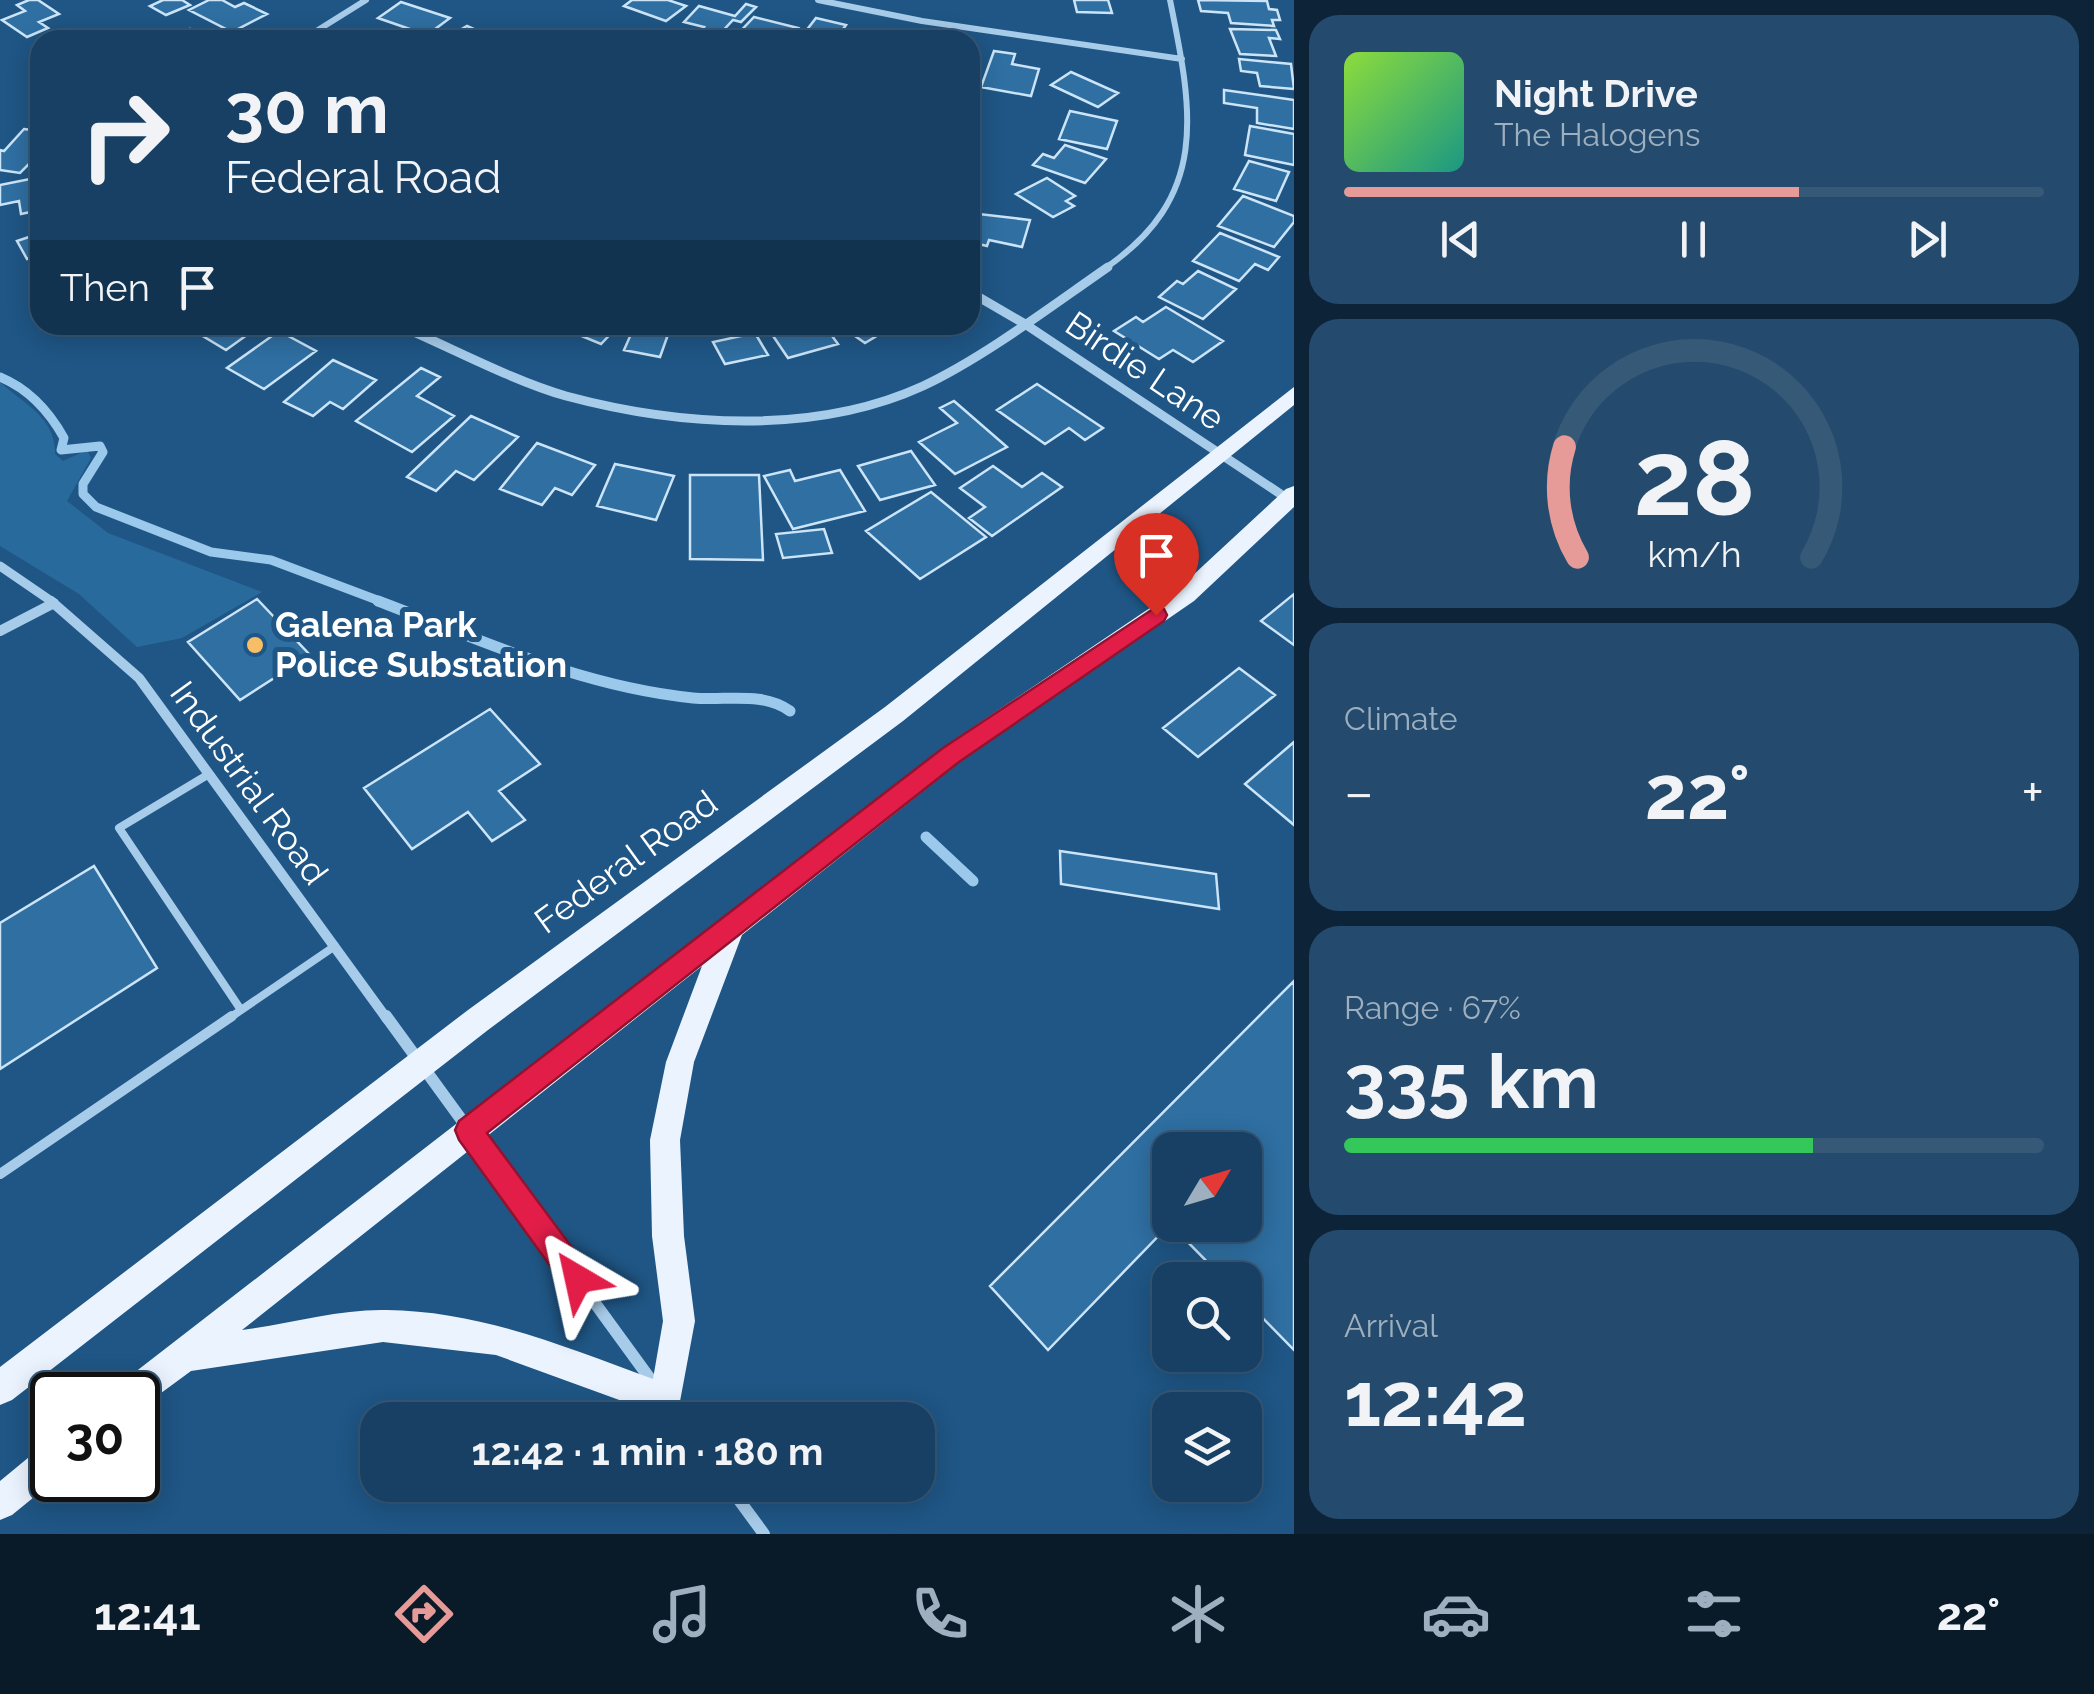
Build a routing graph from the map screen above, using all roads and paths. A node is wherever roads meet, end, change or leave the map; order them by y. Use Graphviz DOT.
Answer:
graph roads {
  1 [pos="366,0"];
  2 [pos="818,0"];
  3 [pos="1170,0"];
  4 [pos="318,30"];
  5 [pos="1182,59"];
  6 [pos="980,298"];
  7 [pos="1025,324"];
  8 [pos="421,335"];
  9 [pos="1294,394"];
  10 [pos="1218,453"];
  11 [pos="1291,497"];
  12 [pos="0,566"];
  13 [pos="54,603"];
  14 [pos="0,632"];
  15 [pos="209,774"];
  16 [pos="732,926"];
  17 [pos="335,946"];
  18 [pos="241,1010"];
  19 [pos="421,1064"];
  20 [pos="468,1130"];
  21 [pos="0,1174"];
  22 [pos="185,1355"];
  23 [pos="160,1374"];
  24 [pos="0,1388"];
  25 [pos="662,1402"];
  26 [pos="668,1402"];
  27 [pos="670,1402"];
  28 [pos="30,1478"];
  29 [pos="740,1502"];
  30 [pos="0,1503"];
  31 [pos="764,1534"];
  1 -- 4 [label="street"];
  2 -- 5 [label="street"];
  3 -- 5 [label="street"];
  5 -- 7 [label="street"];
  6 -- 7 [label="street, Birdie Lane"];
  7 -- 8 [label="street"];
  7 -- 10 [label="street, Birdie Lane"];
  9 -- 10 [label="main road, Federal Road"];
  10 -- 11 [label="street, Birdie Lane"];
  10 -- 19 [label="main road, Federal Road"];
  11 -- 16 [label="main road"];
  12 -- 13 [label="street, Industrial Road"];
  13 -- 14 [label="street"];
  13 -- 15 [label="street, Industrial Road"];
  15 -- 17 [label="street, Industrial Road"];
  15 -- 18 [label="lane"];
  16 -- 20 [label="main road"];
  16 -- 27 [label="main road"];
  17 -- 18 [label="lane"];
  17 -- 19 [label="street, Industrial Road"];
  18 -- 21 [label="lane"];
  19 -- 20 [label="street, Industrial Road"];
  19 -- 24 [label="main road, Federal Road"];
  20 -- 22 [label="main road"];
  20 -- 26 [label="street, Industrial Road"];
  22 -- 23 [label="main road"];
  22 -- 25 [label="main road"];
  28 -- 30 [label="main road"];
  29 -- 31 [label="street"];
}
